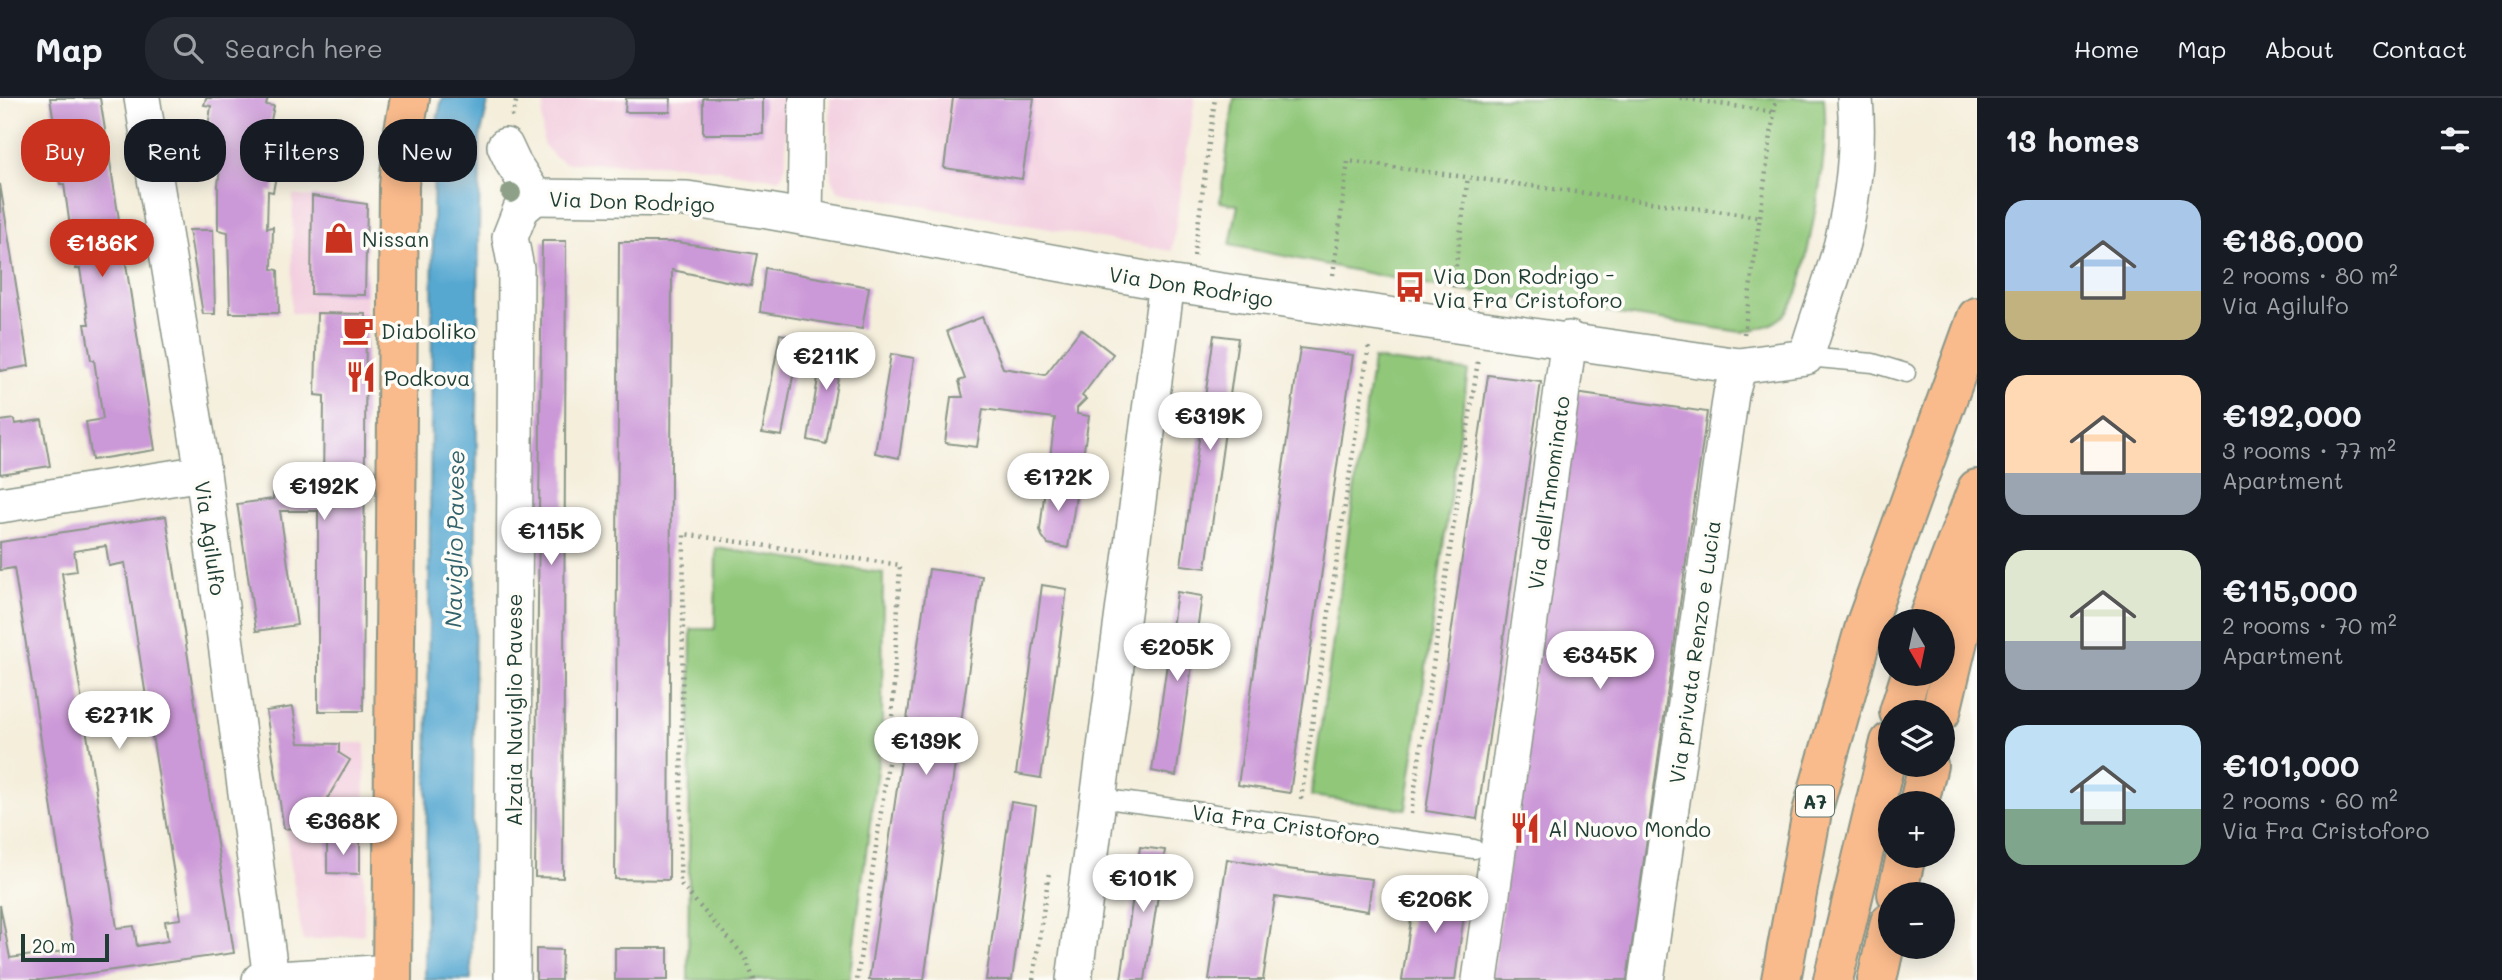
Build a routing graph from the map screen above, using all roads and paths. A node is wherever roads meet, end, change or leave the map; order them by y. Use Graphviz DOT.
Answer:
graph roads {
  1 [pos="142,98"];
  2 [pos="410,98"];
  3 [pos="807,98"];
  4 [pos="1215,98"];
  5 [pos="1681,98"];
  6 [pos="1776,98"];
  7 [pos="1855,98"];
  8 [pos="1774,112"];
  9 [pos="505,146"];
  10 [pos="1468,177"];
  11 [pos="535,197"];
  12 [pos="1759,217"];
  13 [pos="806,218"];
  14 [pos="1193,260"];
  15 [pos="1333,280"];
  16 [pos="1167,283"];
  17 [pos="1452,298"];
  18 [pos="1977,317"];
  19 [pos="1569,340"];
  20 [pos="1369,344"];
  21 [pos="1806,357"];
  22 [pos="1478,359"];
  23 [pos="1739,366"];
  24 [pos="1906,373"];
  25 [pos="203,473"];
  26 [pos="1977,489"];
  27 [pos="0,505"];
  28 [pos="1977,561"];
  29 [pos="1932,609"];
  30 [pos="1944,700"];
  31 [pos="1882,777"];
  32 [pos="1098,798"];
  33 [pos="1301,799"];
  34 [pos="1411,814"];
  35 [pos="1474,849"];
  36 [pos="1049,873"];
  37 [pos="1882,959"];
  38 [pos="392,976"];
  39 [pos="266,979"];
  40 [pos="512,980"];
  41 [pos="754,980"];
  42 [pos="857,980"];
  43 [pos="1033,980"];
  44 [pos="1074,980"];
  45 [pos="1480,980"];
  46 [pos="1646,980"];
  47 [pos="1781,980"];
  48 [pos="1833,980"];
  49 [pos="1877,980"];
  1 -- 25 [label="street, Via Agilulfo"];
  2 -- 38 [label="main road"];
  3 -- 13 [label="street"];
  4 -- 14 [label="path"];
  5 -- 8 [label="path"];
  6 -- 8 [label="path"];
  7 -- 21 [label="street"];
  8 -- 12 [label="path"];
  9 -- 11 [label="street, Via Don Rodrigo"];
  10 -- 12 [label="path"];
  10 -- 15 [label="path"];
  10 -- 17 [label="path"];
  11 -- 13 [label="street, Via Don Rodrigo"];
  11 -- 40 [label="street, Alzaia Naviglio Pavese"];
  12 -- 23 [label="path"];
  13 -- 16 [label="street, Via Don Rodrigo"];
  16 -- 19 [label="street, Via Don Rodrigo"];
  16 -- 32 [label="street"];
  18 -- 47 [label="main road, A7"];
  19 -- 23 [label="street, Via Don Rodrigo"];
  19 -- 45 [label="street, Via dell'Innominato"];
  20 -- 33 [label="path"];
  21 -- 23 [label="street, Via Don Rodrigo"];
  21 -- 24 [label="lane, Via Don Rodrigo"];
  22 -- 34 [label="path"];
  23 -- 46 [label="street, Via privata Renzo e Lucia"];
  25 -- 27 [label="street"];
  25 -- 39 [label="street, Via Agilulfo"];
  26 -- 29 [label="main road"];
  28 -- 30 [label="main road"];
  31 -- 48 [label="main road"];
  32 -- 35 [label="lane, Via Fra Cristoforo"];
  32 -- 44 [label="street"];
  36 -- 43 [label="path"];
  37 -- 49 [label="main road"];
  38 -- 39 [label="street"];
  41 -- 42 [label="path"];
}
